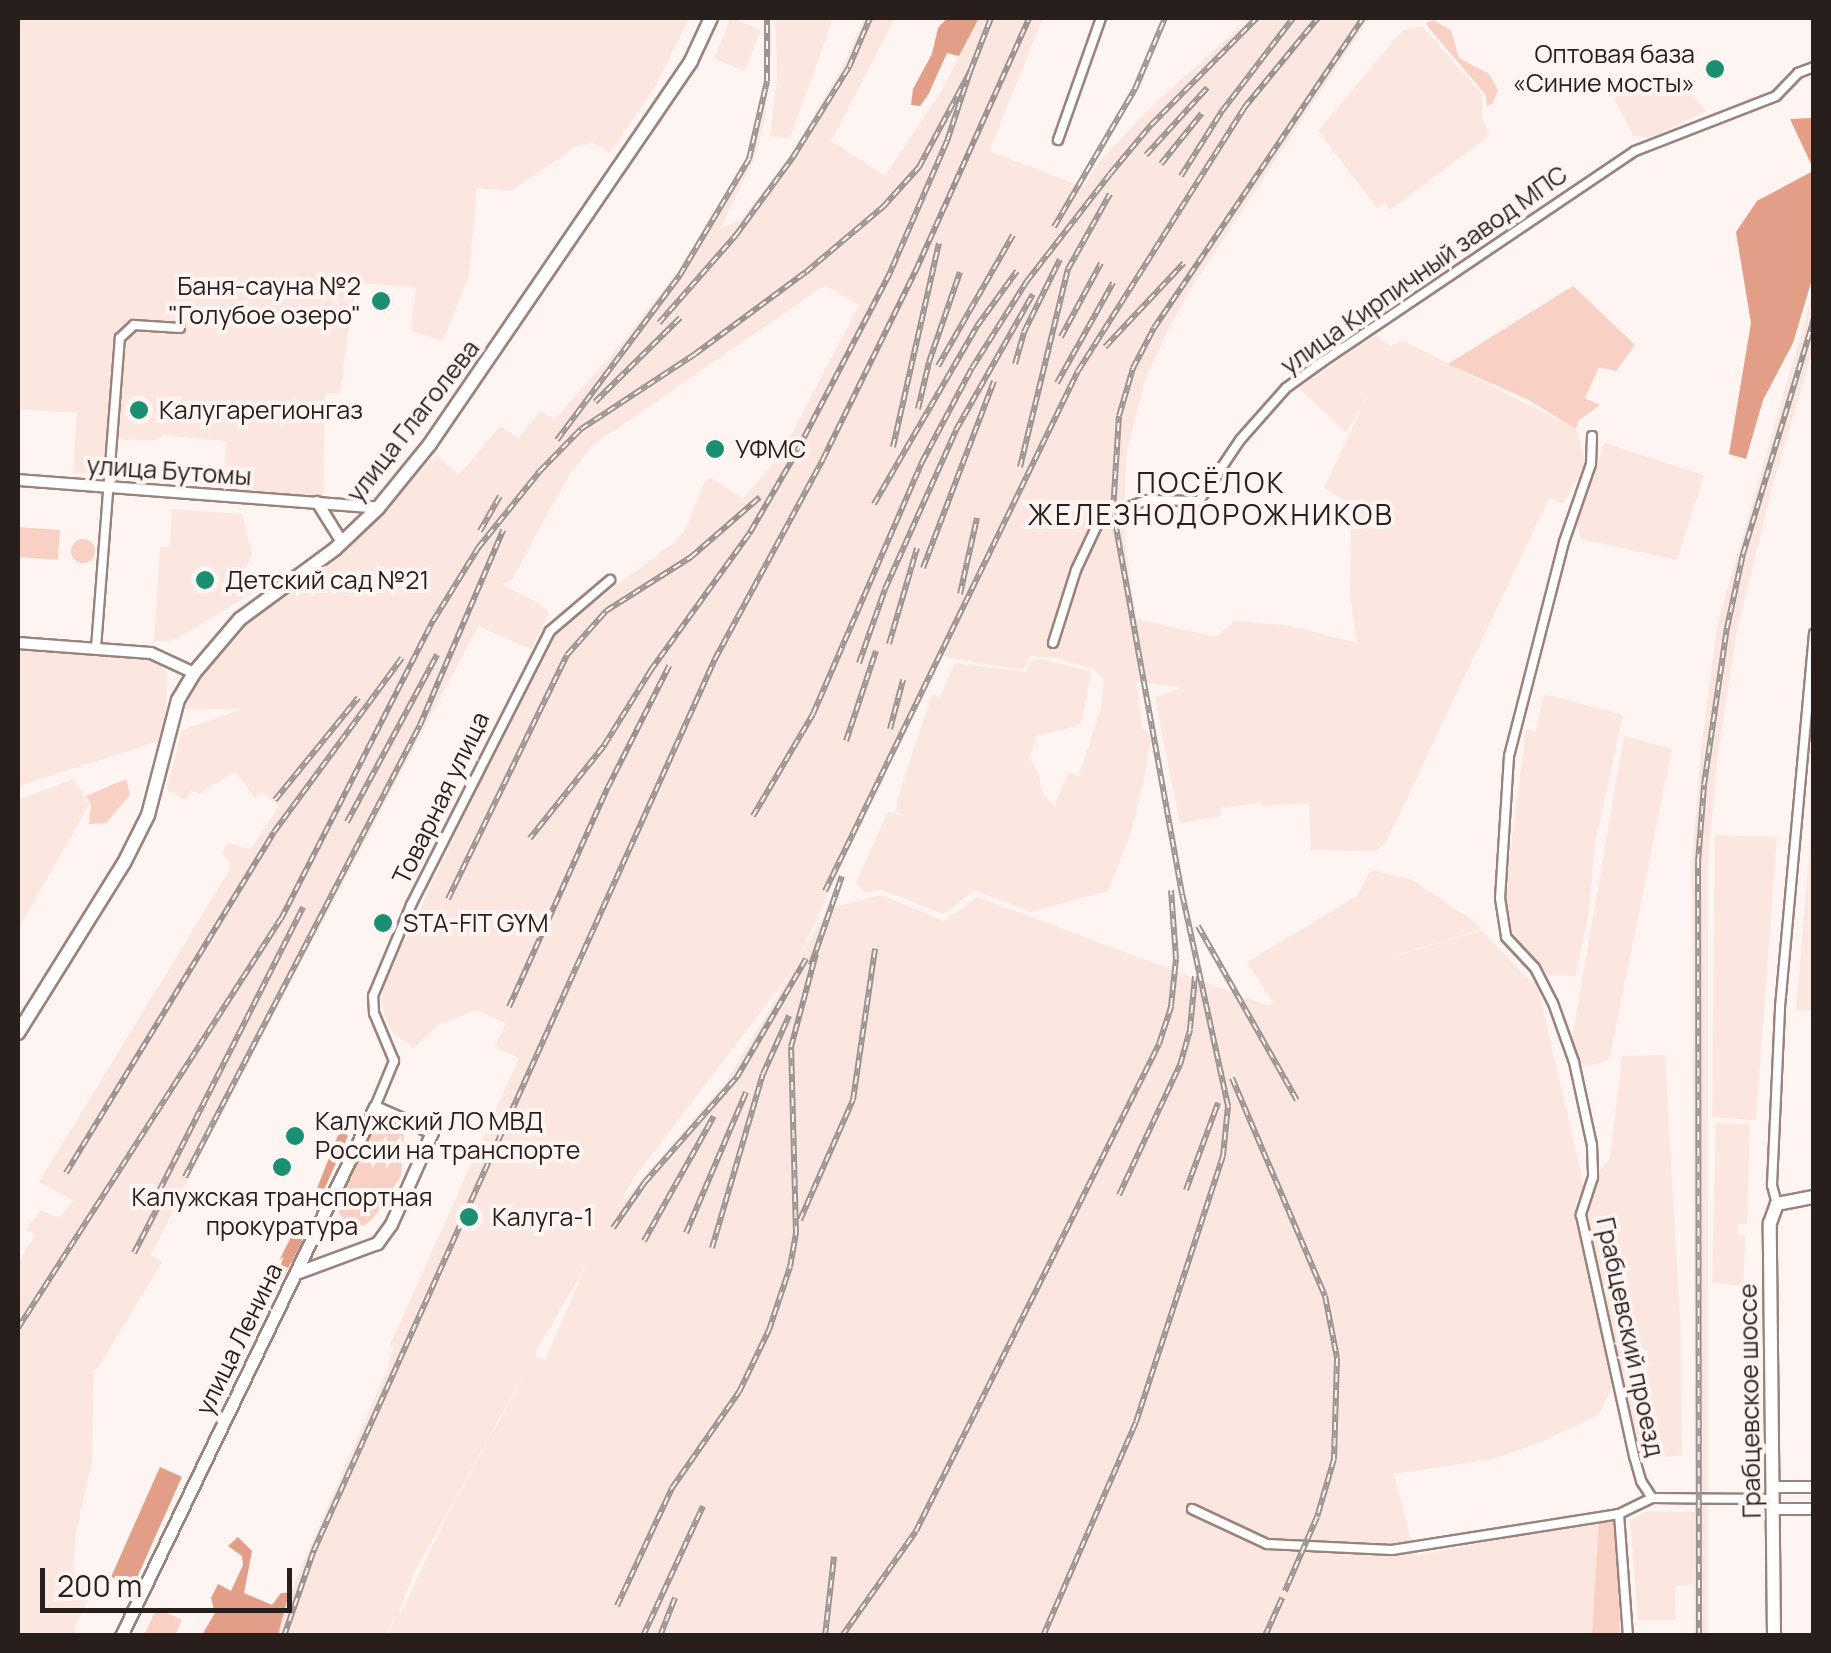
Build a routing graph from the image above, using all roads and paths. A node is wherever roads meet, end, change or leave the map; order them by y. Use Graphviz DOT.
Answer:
graph roads {
  1 [pos="711,18"];
  2 [pos="1101,18"];
  3 [pos="1814,67"];
  4 [pos="1058,140"];
  5 [pos="180,328"];
  6 [pos="1592,436"];
  7 [pos="18,480"];
  8 [pos="110,487"];
  9 [pos="318,502"];
  10 [pos="378,508"];
  11 [pos="342,542"];
  12 [pos="610,580"];
  13 [pos="1814,634"];
  14 [pos="18,643"];
  15 [pos="1053,643"];
  16 [pos="96,648"];
  17 [pos="194,672"];
  18 [pos="18,1033"];
  19 [pos="394,1061"];
  20 [pos="375,1106"];
  21 [pos="1814,1197"];
  22 [pos="1777,1204"];
  23 [pos="296,1273"];
  24 [pos="1814,1487"];
  25 [pos="1652,1498"];
  26 [pos="1774,1498"];
  27 [pos="1192,1508"];
  28 [pos="1814,1509"];
  29 [pos="1619,1514"];
  30 [pos="121,1636"];
  31 [pos="1628,1636"];
  32 [pos="1774,1636"];
  1 -- 10 [label="main road, улица Глаголева"];
  2 -- 4 [label="street"];
  3 -- 15 [label="street, улица Кирпичный завод МПС"];
  5 -- 8 [label="street"];
  6 -- 25 [label="street, Грабцевский проезд"];
  7 -- 8 [label="street, улица Бутомы"];
  8 -- 9 [label="street, улица Бутомы"];
  8 -- 16 [label="street"];
  9 -- 10 [label="street, улица Бутомы"];
  9 -- 11 [label="street"];
  10 -- 11 [label="main road, улица Глаголева"];
  11 -- 17 [label="main road, улица Глаголева"];
  12 -- 19 [label="street, Товарная улица"];
  13 -- 22 [label="street"];
  14 -- 16 [label="street"];
  16 -- 17 [label="street"];
  17 -- 18 [label="main road, улица Глаголева"];
  19 -- 20 [label="street, улица Ленина"];
  20 -- 23 [label="main road, улица Ленина"];
  20 -- 23 [label="main road"];
  21 -- 22 [label="main road"];
  22 -- 26 [label="main road, Грабцевское шоссе"];
  23 -- 30 [label="main road, улица Ленина"];
  24 -- 26 [label="street"];
  25 -- 26 [label="street"];
  25 -- 29 [label="street"];
  26 -- 28 [label="street"];
  26 -- 32 [label="main road, Грабцевское шоссе"];
  27 -- 29 [label="street"];
  29 -- 31 [label="street"];
}
